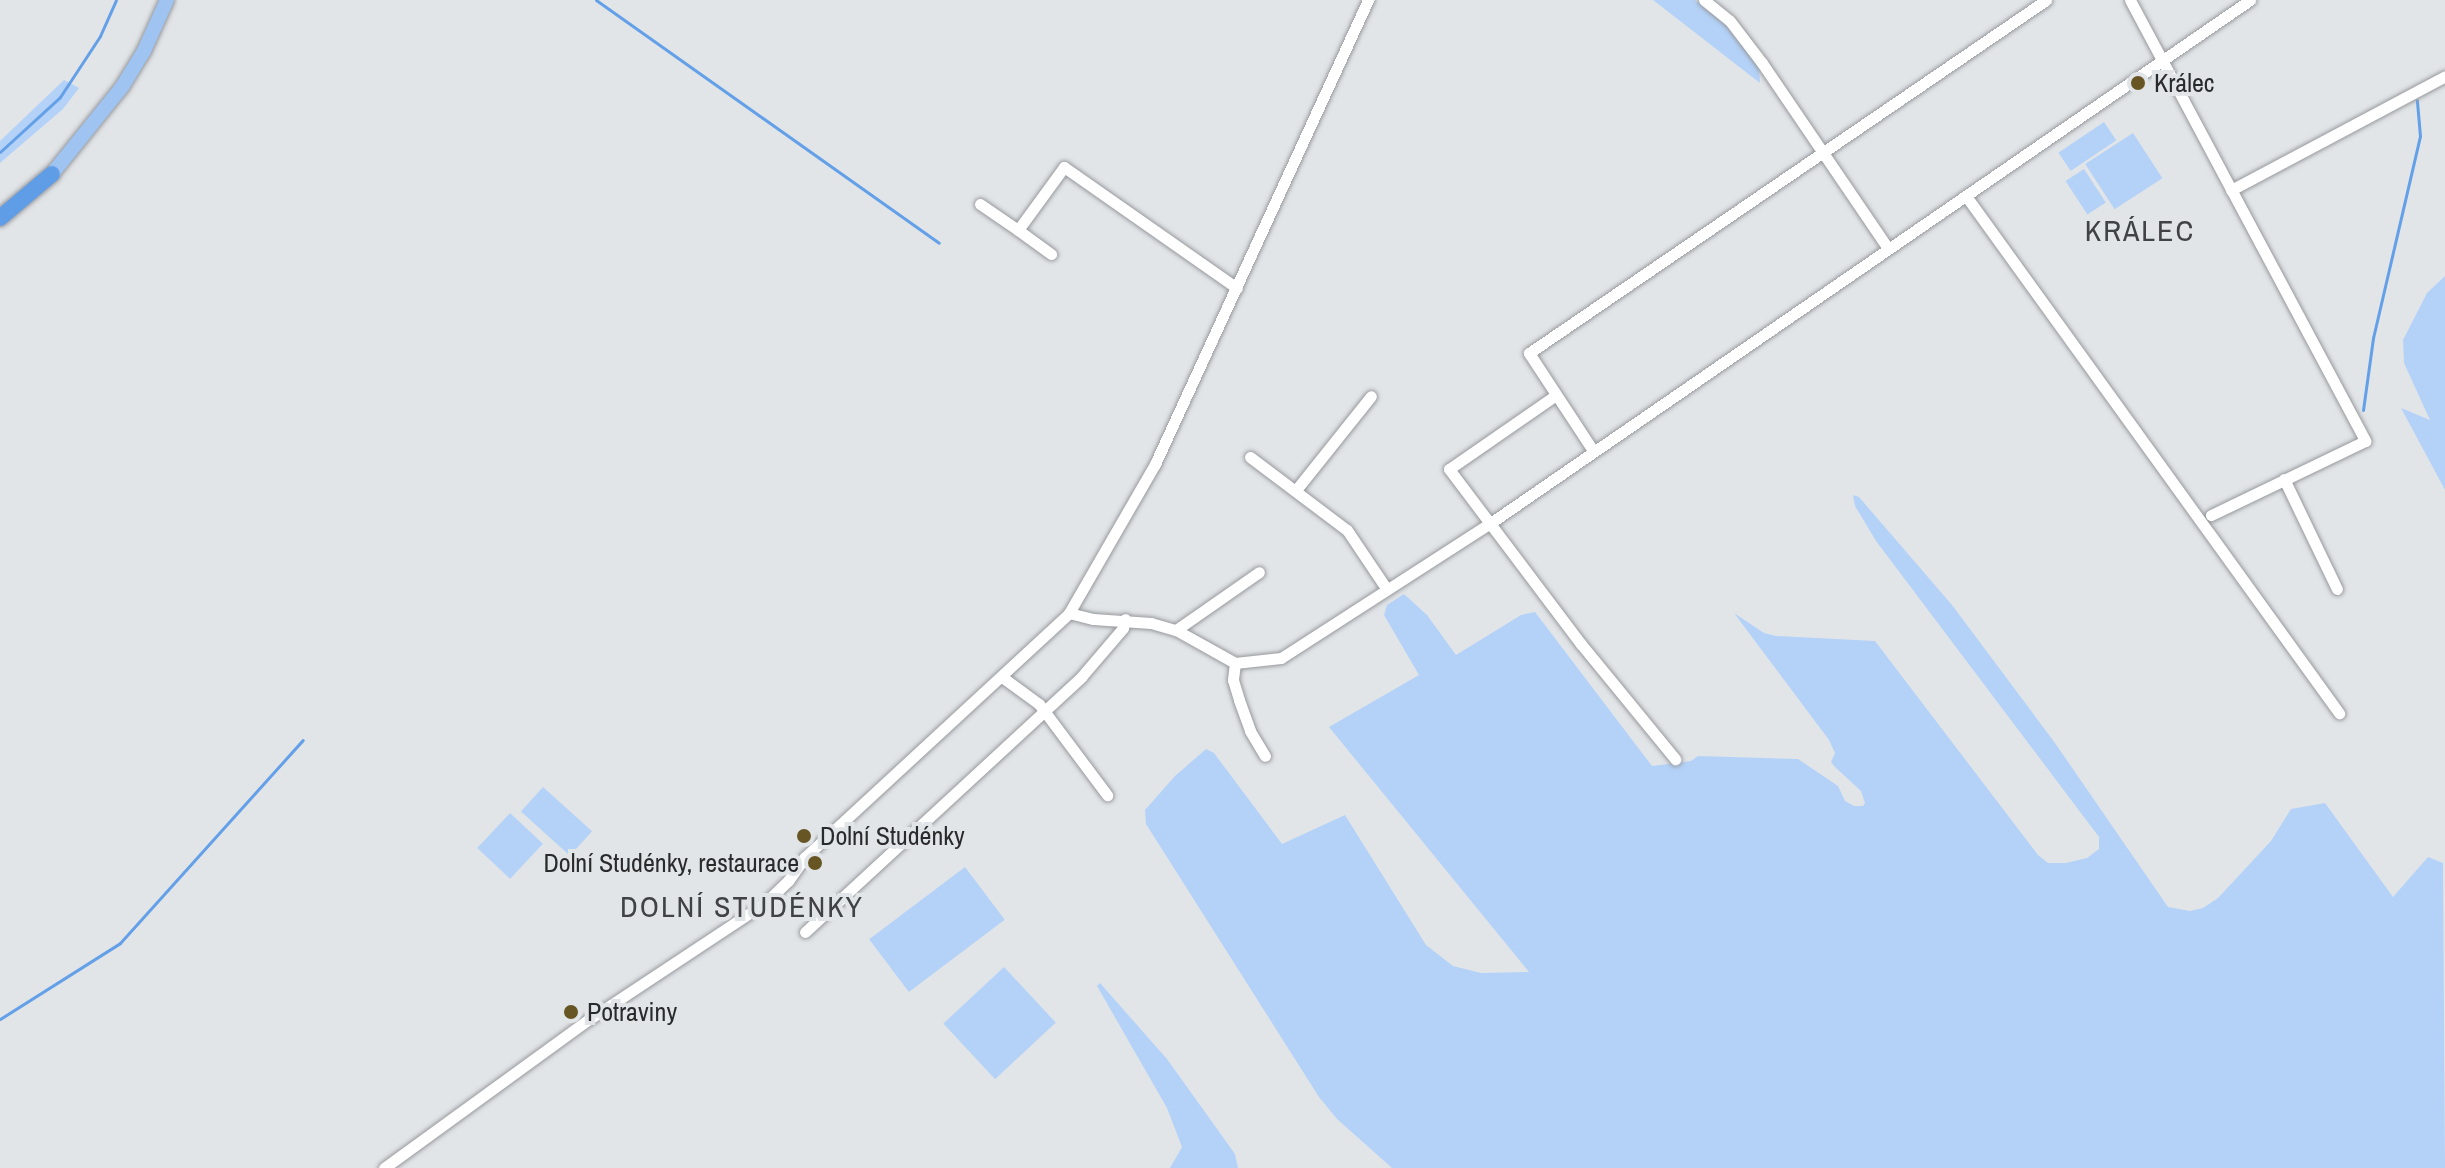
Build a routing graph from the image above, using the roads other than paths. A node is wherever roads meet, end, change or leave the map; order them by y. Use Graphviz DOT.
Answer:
graph roads {
  1 [pos="167,0"];
  2 [pos="1368,0"];
  3 [pos="1704,0"];
  4 [pos="2046,0"];
  5 [pos="2130,0"];
  6 [pos="2250,0"];
  7 [pos="2163,58"];
  8 [pos="2445,76"];
  9 [pos="1822,152"];
  10 [pos="52,174"];
  11 [pos="2231,190"];
  12 [pos="1966,196"];
  13 [pos="980,204"];
  14 [pos="0,218"];
  15 [pos="1018,230"];
  16 [pos="1887,247"];
  17 [pos="1051,254"];
  18 [pos="1237,288"];
  19 [pos="1556,395"];
  20 [pos="1371,396"];
  21 [pos="1592,449"];
  22 [pos="1250,457"];
  23 [pos="2284,479"];
  24 [pos="1296,490"];
  25 [pos="2211,515"];
  26 [pos="1489,524"];
  27 [pos="1259,572"];
  28 [pos="1386,588"];
  29 [pos="2337,589"];
  30 [pos="1069,613"];
  31 [pos="1125,619"];
  32 [pos="1176,630"];
  33 [pos="1235,663"];
  34 [pos="1002,677"];
  35 [pos="1044,711"];
  36 [pos="2339,713"];
  37 [pos="1265,756"];
  38 [pos="1675,759"];
  39 [pos="1107,795"];
  40 [pos="805,932"];
  41 [pos="384,1168"];
  1 -- 10 [label="main road"];
  2 -- 18 [label="street"];
  3 -- 9 [label="street"];
  4 -- 9 [label="street"];
  5 -- 7 [label="street"];
  6 -- 7 [label="street"];
  7 -- 11 [label="street"];
  7 -- 12 [label="street"];
  8 -- 11 [label="street"];
  9 -- 16 [label="street"];
  9 -- 19 [label="street"];
  10 -- 14 [label="highway"];
  11 -- 23 [label="street"];
  12 -- 16 [label="street"];
  12 -- 36 [label="street"];
  13 -- 15 [label="street"];
  15 -- 17 [label="street"];
  15 -- 18 [label="street"];
  16 -- 21 [label="street"];
  18 -- 30 [label="street"];
  19 -- 21 [label="street"];
  19 -- 26 [label="street"];
  20 -- 24 [label="street"];
  21 -- 26 [label="street"];
  22 -- 24 [label="street"];
  23 -- 25 [label="street"];
  23 -- 29 [label="street"];
  24 -- 28 [label="street"];
  26 -- 28 [label="street"];
  26 -- 38 [label="street"];
  27 -- 32 [label="street"];
  28 -- 33 [label="street"];
  30 -- 31 [label="street"];
  30 -- 34 [label="street"];
  31 -- 32 [label="street"];
  31 -- 35 [label="street"];
  32 -- 33 [label="street"];
  33 -- 37 [label="street"];
  34 -- 35 [label="street"];
  34 -- 41 [label="street"];
  35 -- 39 [label="street"];
  35 -- 40 [label="street"];
}
